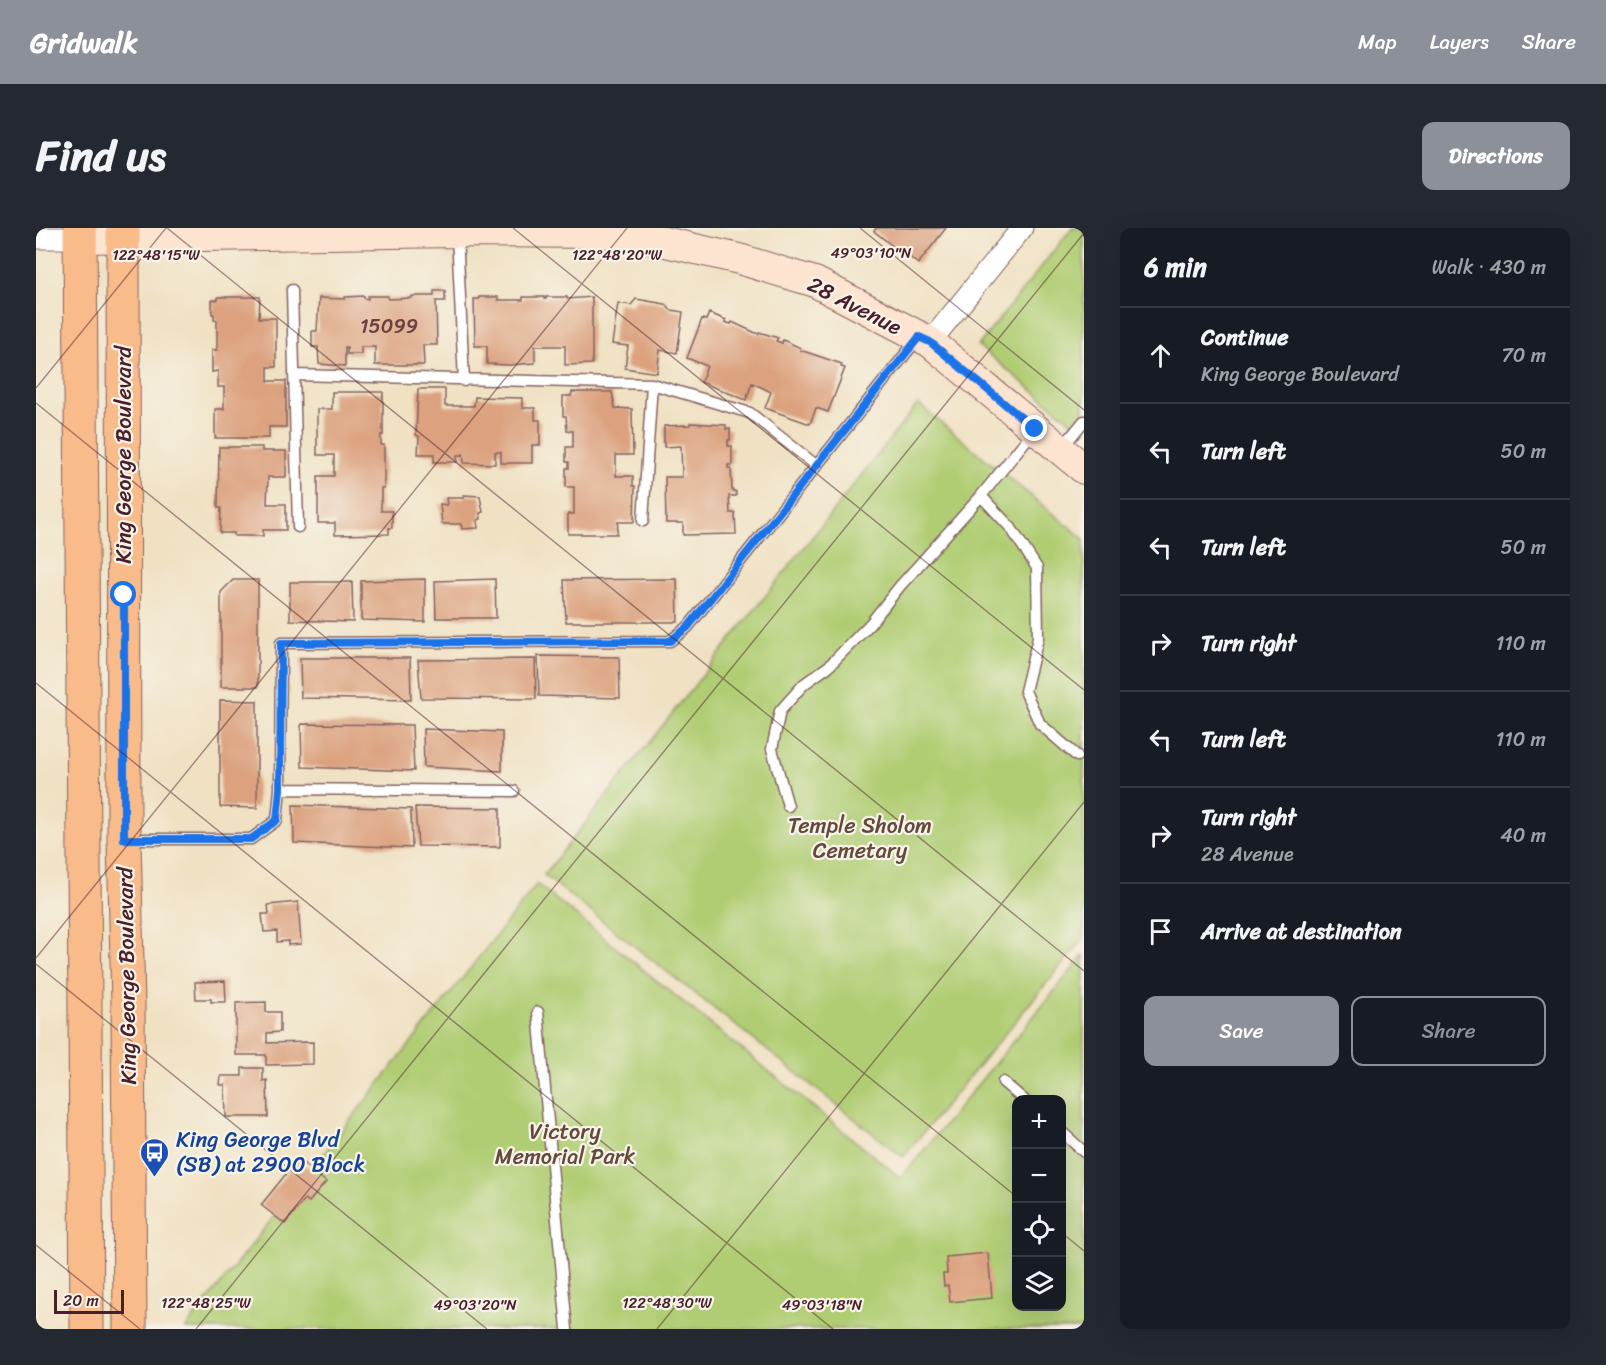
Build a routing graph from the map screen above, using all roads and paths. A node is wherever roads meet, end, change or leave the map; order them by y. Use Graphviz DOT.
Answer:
graph roads {
  1 [pos="1022,228"];
  2 [pos="456,232"];
  3 [pos="80,233"];
  4 [pos="123,233"];
  5 [pos="652,233"];
  6 [pos="36,238"];
  7 [pos="292,290"];
  8 [pos="924,339"];
  9 [pos="294,375"];
  10 [pos="464,381"];
  11 [pos="652,384"];
  12 [pos="1084,421"];
  13 [pos="1035,429"];
  14 [pos="1061,450"];
  15 [pos="817,466"];
  16 [pos="1084,469"];
  17 [pos="981,496"];
  18 [pos="644,521"];
  19 [pos="298,527"];
  20 [pos="1077,756"];
  21 [pos="280,789"];
  22 [pos="514,791"];
  23 [pos="788,806"];
  24 [pos="124,839"];
  25 [pos="538,1012"];
  26 [pos="85,1039"];
  27 [pos="1003,1082"];
  28 [pos="1018,1095"];
  29 [pos="1066,1136"];
  30 [pos="1084,1152"];
  31 [pos="130,1327"];
  32 [pos="87,1329"];
  33 [pos="567,1329"];
  1 -- 8 [label="street"];
  2 -- 4 [label="street, 28 Avenue"];
  2 -- 5 [label="street, 28 Avenue"];
  2 -- 10 [label="lane"];
  3 -- 4 [label="street, 28 Avenue"];
  3 -- 6 [label="street"];
  3 -- 26 [label="main road, King George Boulevard"];
  4 -- 24 [label="main road, King George Boulevard"];
  5 -- 8 [label="street, 28 Avenue"];
  7 -- 9 [label="lane"];
  8 -- 13 [label="street, 28 Avenue"];
  8 -- 15 [label="lane"];
  9 -- 10 [label="lane"];
  9 -- 19 [label="lane"];
  10 -- 11 [label="lane"];
  11 -- 15 [label="lane"];
  11 -- 18 [label="lane"];
  12 -- 14 [label="lane"];
  13 -- 14 [label="street, 28 Avenue"];
  13 -- 17 [label="lane"];
  14 -- 16 [label="street, 28 Avenue"];
  15 -- 21 [label="lane"];
  17 -- 20 [label="lane"];
  17 -- 23 [label="lane"];
  21 -- 22 [label="lane"];
  21 -- 24 [label="lane"];
  24 -- 31 [label="main road, King George Boulevard"];
  25 -- 33 [label="lane"];
  26 -- 31 [label="main road"];
  26 -- 32 [label="main road, King George Boulevard"];
  27 -- 28 [label="lane"];
  29 -- 30 [label="lane"];
}
